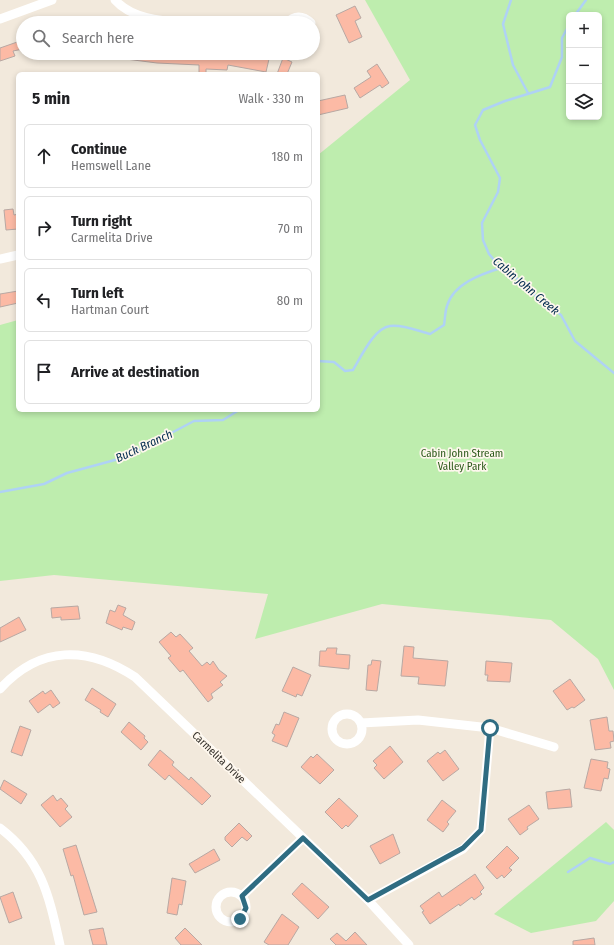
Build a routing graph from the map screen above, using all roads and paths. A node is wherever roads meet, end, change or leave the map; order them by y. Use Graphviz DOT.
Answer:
graph roads {
  1 [pos="52,0"];
  2 [pos="114,0"];
  3 [pos="140,16"];
  4 [pos="0,19"];
  5 [pos="16,255"];
  6 [pos="0,259"];
  7 [pos="0,688"];
  8 [pos="361,723"];
  9 [pos="490,728"];
  10 [pos="554,747"];
  11 [pos="0,828"];
  12 [pos="303,838"];
  13 [pos="242,896"];
  14 [pos="368,900"];
  15 [pos="60,945"];
  16 [pos="409,945"];
  1 -- 4 [label="street"];
  2 -- 3 [label="street"];
  5 -- 6 [label="street"];
  7 -- 12 [label="street, Carmelita Drive"];
  8 -- 9 [label="street"];
  9 -- 10 [label="street"];
  9 -- 14 [label="street"];
  11 -- 15 [label="street"];
  12 -- 13 [label="street"];
  12 -- 14 [label="street, Carmelita Drive"];
  14 -- 16 [label="street, Carmelita Drive"];
}
